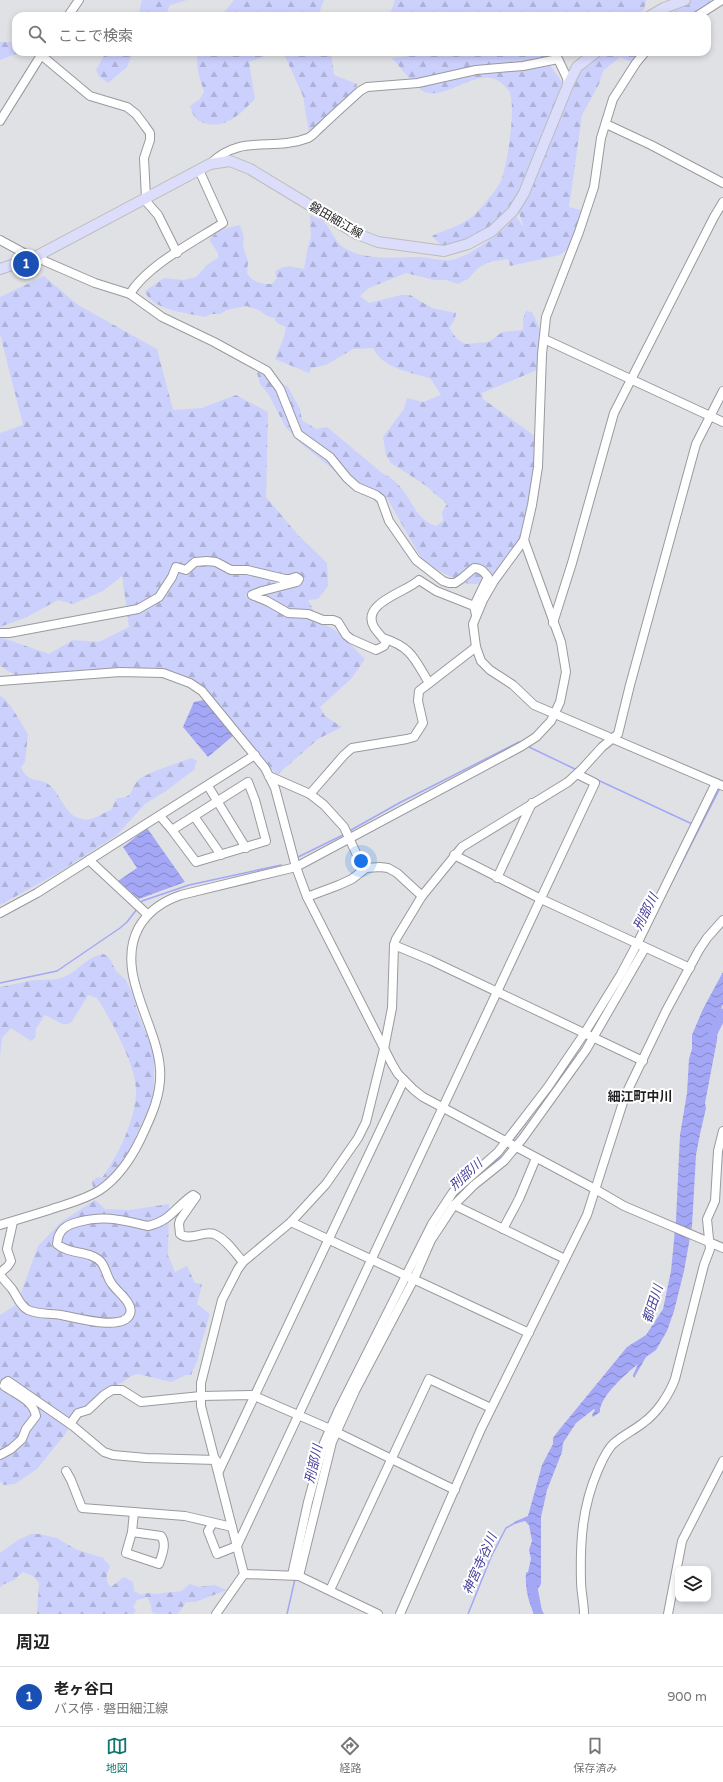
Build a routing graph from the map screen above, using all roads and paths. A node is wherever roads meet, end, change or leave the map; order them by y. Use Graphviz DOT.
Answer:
graph roads {
  1 [pos="79,0"];
  2 [pos="685,0"];
  3 [pos="722,0"];
  4 [pos="71,12"];
  5 [pos="657,12"];
  6 [pos="703,12"];
  7 [pos="41,56"];
  8 [pos="44,56"];
  9 [pos="591,56"];
  10 [pos="642,56"];
  11 [pos="568,85"];
  12 [pos="0,121"];
  13 [pos="606,124"];
  14 [pos="210,164"];
  15 [pos="199,170"];
  16 [pos="723,183"];
  17 [pos="145,199"];
  18 [pos="723,202"];
  19 [pos="0,240"];
  20 [pos="177,253"];
  21 [pos="34,258"];
  22 [pos="0,269"];
  23 [pos="130,294"];
  24 [pos="544,339"];
  25 [pos="630,380"];
  26 [pos="723,391"];
  27 [pos="710,416"];
  28 [pos="723,422"];
  29 [pos="524,540"];
  30 [pos="475,610"];
  31 [pos="553,623"];
  32 [pos="0,633"];
  33 [pos="383,638"];
  34 [pos="476,648"];
  35 [pos="0,681"];
  36 [pos="429,683"];
  37 [pos="555,714"];
  38 [pos="612,739"];
  39 [pos="255,755"];
  40 [pos="577,774"];
  41 [pos="269,776"];
  42 [pos="719,784"];
  43 [pos="208,786"];
  44 [pos="310,794"];
  45 [pos="219,802"];
  46 [pos="532,803"];
  47 [pos="160,816"];
  48 [pos="194,816"];
  49 [pos="172,830"];
  50 [pos="349,840"];
  51 [pos="246,848"];
  52 [pos="221,855"];
  53 [pos="454,855"];
  54 [pos="88,860"];
  55 [pos="296,867"];
  56 [pos="366,868"];
  57 [pos="497,878"];
  58 [pos="422,896"];
  59 [pos="307,897"];
  60 [pos="541,899"];
  61 [pos="0,913"];
  62 [pos="147,914"];
  63 [pos="723,920"];
  64 [pos="637,944"];
  65 [pos="394,945"];
  66 [pos="645,948"];
  67 [pos="690,968"];
  68 [pos="498,993"];
  69 [pos="588,1036"];
  70 [pos="384,1049"];
  71 [pos="643,1061"];
  72 [pos="404,1080"];
  73 [pos="443,1108"];
  74 [pos="723,1131"];
  75 [pos="511,1145"];
  76 [pos="536,1158"];
  77 [pos="595,1189"];
  78 [pos="454,1205"];
  79 [pos="13,1222"];
  80 [pos="291,1222"];
  81 [pos="0,1225"];
  82 [pos="503,1229"];
  83 [pos="329,1239"];
  84 [pos="708,1241"];
  85 [pos="723,1248"];
  86 [pos="566,1259"];
  87 [pos="371,1260"];
  88 [pos="243,1262"];
  89 [pos="0,1274"];
  90 [pos="411,1277"];
  91 [pos="529,1332"];
  92 [pos="201,1396"];
  93 [pos="256,1396"];
  94 [pos="491,1408"];
  95 [pos="298,1416"];
  96 [pos="70,1424"];
  97 [pos="333,1431"];
  98 [pos="0,1455"];
  99 [pos="391,1459"];
  100 [pos="216,1460"];
  101 [pos="723,1461"];
  102 [pos="66,1470"];
  103 [pos="219,1471"];
  104 [pos="454,1490"];
  105 [pos="134,1512"];
  106 [pos="213,1523"];
  107 [pos="232,1527"];
  108 [pos="132,1532"];
  109 [pos="237,1546"];
  110 [pos="244,1574"];
  111 [pos="296,1576"];
  112 [pos="330,1590"];
  113 [pos="216,1614"];
  114 [pos="378,1614"];
  115 [pos="400,1614"];
  116 [pos="584,1614"];
  117 [pos="668,1614"];
  1 -- 4 [label="street"];
  2 -- 5 [label="main road"];
  3 -- 6 [label="street"];
  7 -- 12 [label="street"];
  8 -- 17 [label="street"];
  9 -- 11 [label="main road, 磐田細江線"];
  10 -- 13 [label="street"];
  11 -- 14 [label="street"];
  11 -- 14 [label="main road, 磐田細江線"];
  13 -- 16 [label="street"];
  13 -- 24 [label="street"];
  14 -- 15 [label="main road, 磐田細江線"];
  15 -- 17 [label="main road, 磐田細江線"];
  15 -- 20 [label="street"];
  17 -- 20 [label="street"];
  17 -- 21 [label="main road, 磐田細江線"];
  18 -- 25 [label="street"];
  19 -- 21 [label="street"];
  20 -- 23 [label="street"];
  21 -- 22 [label="main road, 磐田細江線"];
  21 -- 23 [label="street"];
  23 -- 30 [label="street"];
  24 -- 25 [label="street"];
  24 -- 29 [label="street"];
  25 -- 27 [label="street"];
  25 -- 31 [label="street"];
  26 -- 27 [label="street"];
  27 -- 28 [label="street"];
  27 -- 38 [label="street"];
  29 -- 30 [label="street"];
  29 -- 31 [label="street"];
  30 -- 33 [label="street"];
  30 -- 34 [label="street"];
  31 -- 37 [label="street"];
  32 -- 33 [label="street"];
  33 -- 36 [label="street"];
  34 -- 36 [label="street"];
  34 -- 37 [label="street"];
  35 -- 39 [label="street"];
  36 -- 44 [label="street"];
  37 -- 38 [label="street"];
  37 -- 50 [label="street"];
  38 -- 40 [label="street"];
  38 -- 42 [label="street"];
  39 -- 41 [label="street"];
  39 -- 43 [label="street"];
  40 -- 46 [label="street"];
  40 -- 60 [label="street"];
  41 -- 44 [label="street"];
  41 -- 55 [label="street"];
  42 -- 64 [label="street"];
  43 -- 45 [label="street"];
  43 -- 47 [label="street"];
  44 -- 50 [label="street"];
  45 -- 48 [label="street"];
  45 -- 51 [label="street"];
  45 -- 51 [label="street"];
  46 -- 53 [label="street"];
  46 -- 57 [label="street"];
  47 -- 49 [label="street"];
  47 -- 54 [label="street"];
  48 -- 49 [label="street"];
  48 -- 52 [label="street"];
  49 -- 52 [label="street"];
  50 -- 55 [label="street"];
  50 -- 56 [label="street"];
  51 -- 52 [label="street"];
  53 -- 57 [label="street"];
  53 -- 58 [label="street"];
  54 -- 61 [label="street"];
  54 -- 62 [label="street"];
  55 -- 59 [label="street"];
  55 -- 62 [label="street"];
  56 -- 58 [label="street"];
  56 -- 59 [label="street"];
  57 -- 60 [label="street"];
  58 -- 65 [label="street"];
  59 -- 70 [label="street"];
  60 -- 64 [label="street"];
  60 -- 68 [label="street"];
  62 -- 79 [label="street"];
  63 -- 67 [label="street"];
  64 -- 66 [label="street"];
  64 -- 69 [label="street"];
  65 -- 68 [label="street"];
  65 -- 70 [label="street"];
  66 -- 67 [label="street"];
  66 -- 69 [label="street"];
  67 -- 71 [label="street"];
  68 -- 69 [label="street"];
  68 -- 73 [label="street"];
  69 -- 71 [label="street"];
  69 -- 75 [label="street"];
  69 -- 75 [label="street"];
  70 -- 72 [label="street"];
  70 -- 80 [label="street"];
  71 -- 77 [label="street"];
  72 -- 73 [label="street"];
  72 -- 83 [label="street"];
  73 -- 75 [label="street"];
  73 -- 87 [label="street"];
  74 -- 84 [label="street"];
  75 -- 76 [label="street"];
  75 -- 78 [label="street"];
  75 -- 90 [label="street"];
  76 -- 77 [label="street"];
  76 -- 82 [label="street"];
  77 -- 84 [label="street"];
  77 -- 86 [label="street"];
  78 -- 82 [label="street"];
  78 -- 90 [label="street"];
  79 -- 81 [label="street"];
  79 -- 89 [label="street"];
  80 -- 83 [label="street"];
  80 -- 88 [label="street"];
  82 -- 86 [label="street"];
  83 -- 87 [label="street"];
  83 -- 93 [label="street"];
  84 -- 85 [label="street"];
  84 -- 116 [label="street"];
  86 -- 91 [label="street"];
  87 -- 90 [label="street"];
  87 -- 95 [label="street"];
  88 -- 89 [label="street"];
  88 -- 92 [label="street"];
  90 -- 91 [label="street"];
  90 -- 97 [label="street"];
  91 -- 94 [label="street"];
  92 -- 93 [label="street"];
  92 -- 96 [label="street"];
  92 -- 100 [label="street"];
  93 -- 95 [label="street"];
  93 -- 103 [label="street"];
  94 -- 99 [label="street"];
  94 -- 104 [label="street"];
  95 -- 97 [label="street"];
  95 -- 109 [label="street"];
  96 -- 98 [label="street"];
  96 -- 100 [label="street"];
  97 -- 99 [label="street"];
  97 -- 111 [label="street"];
  99 -- 104 [label="street"];
  99 -- 112 [label="street"];
  100 -- 103 [label="street"];
  101 -- 117 [label="street"];
  102 -- 105 [label="street"];
  103 -- 107 [label="street"];
  104 -- 115 [label="street"];
  105 -- 106 [label="street"];
  105 -- 108 [label="street"];
  106 -- 107 [label="street"];
  106 -- 109 [label="street"];
  107 -- 109 [label="street"];
  108 -- 108 [label="street"];
  109 -- 110 [label="street"];
  110 -- 111 [label="street"];
  110 -- 113 [label="street"];
  111 -- 112 [label="street"];
  112 -- 114 [label="street"];
}
